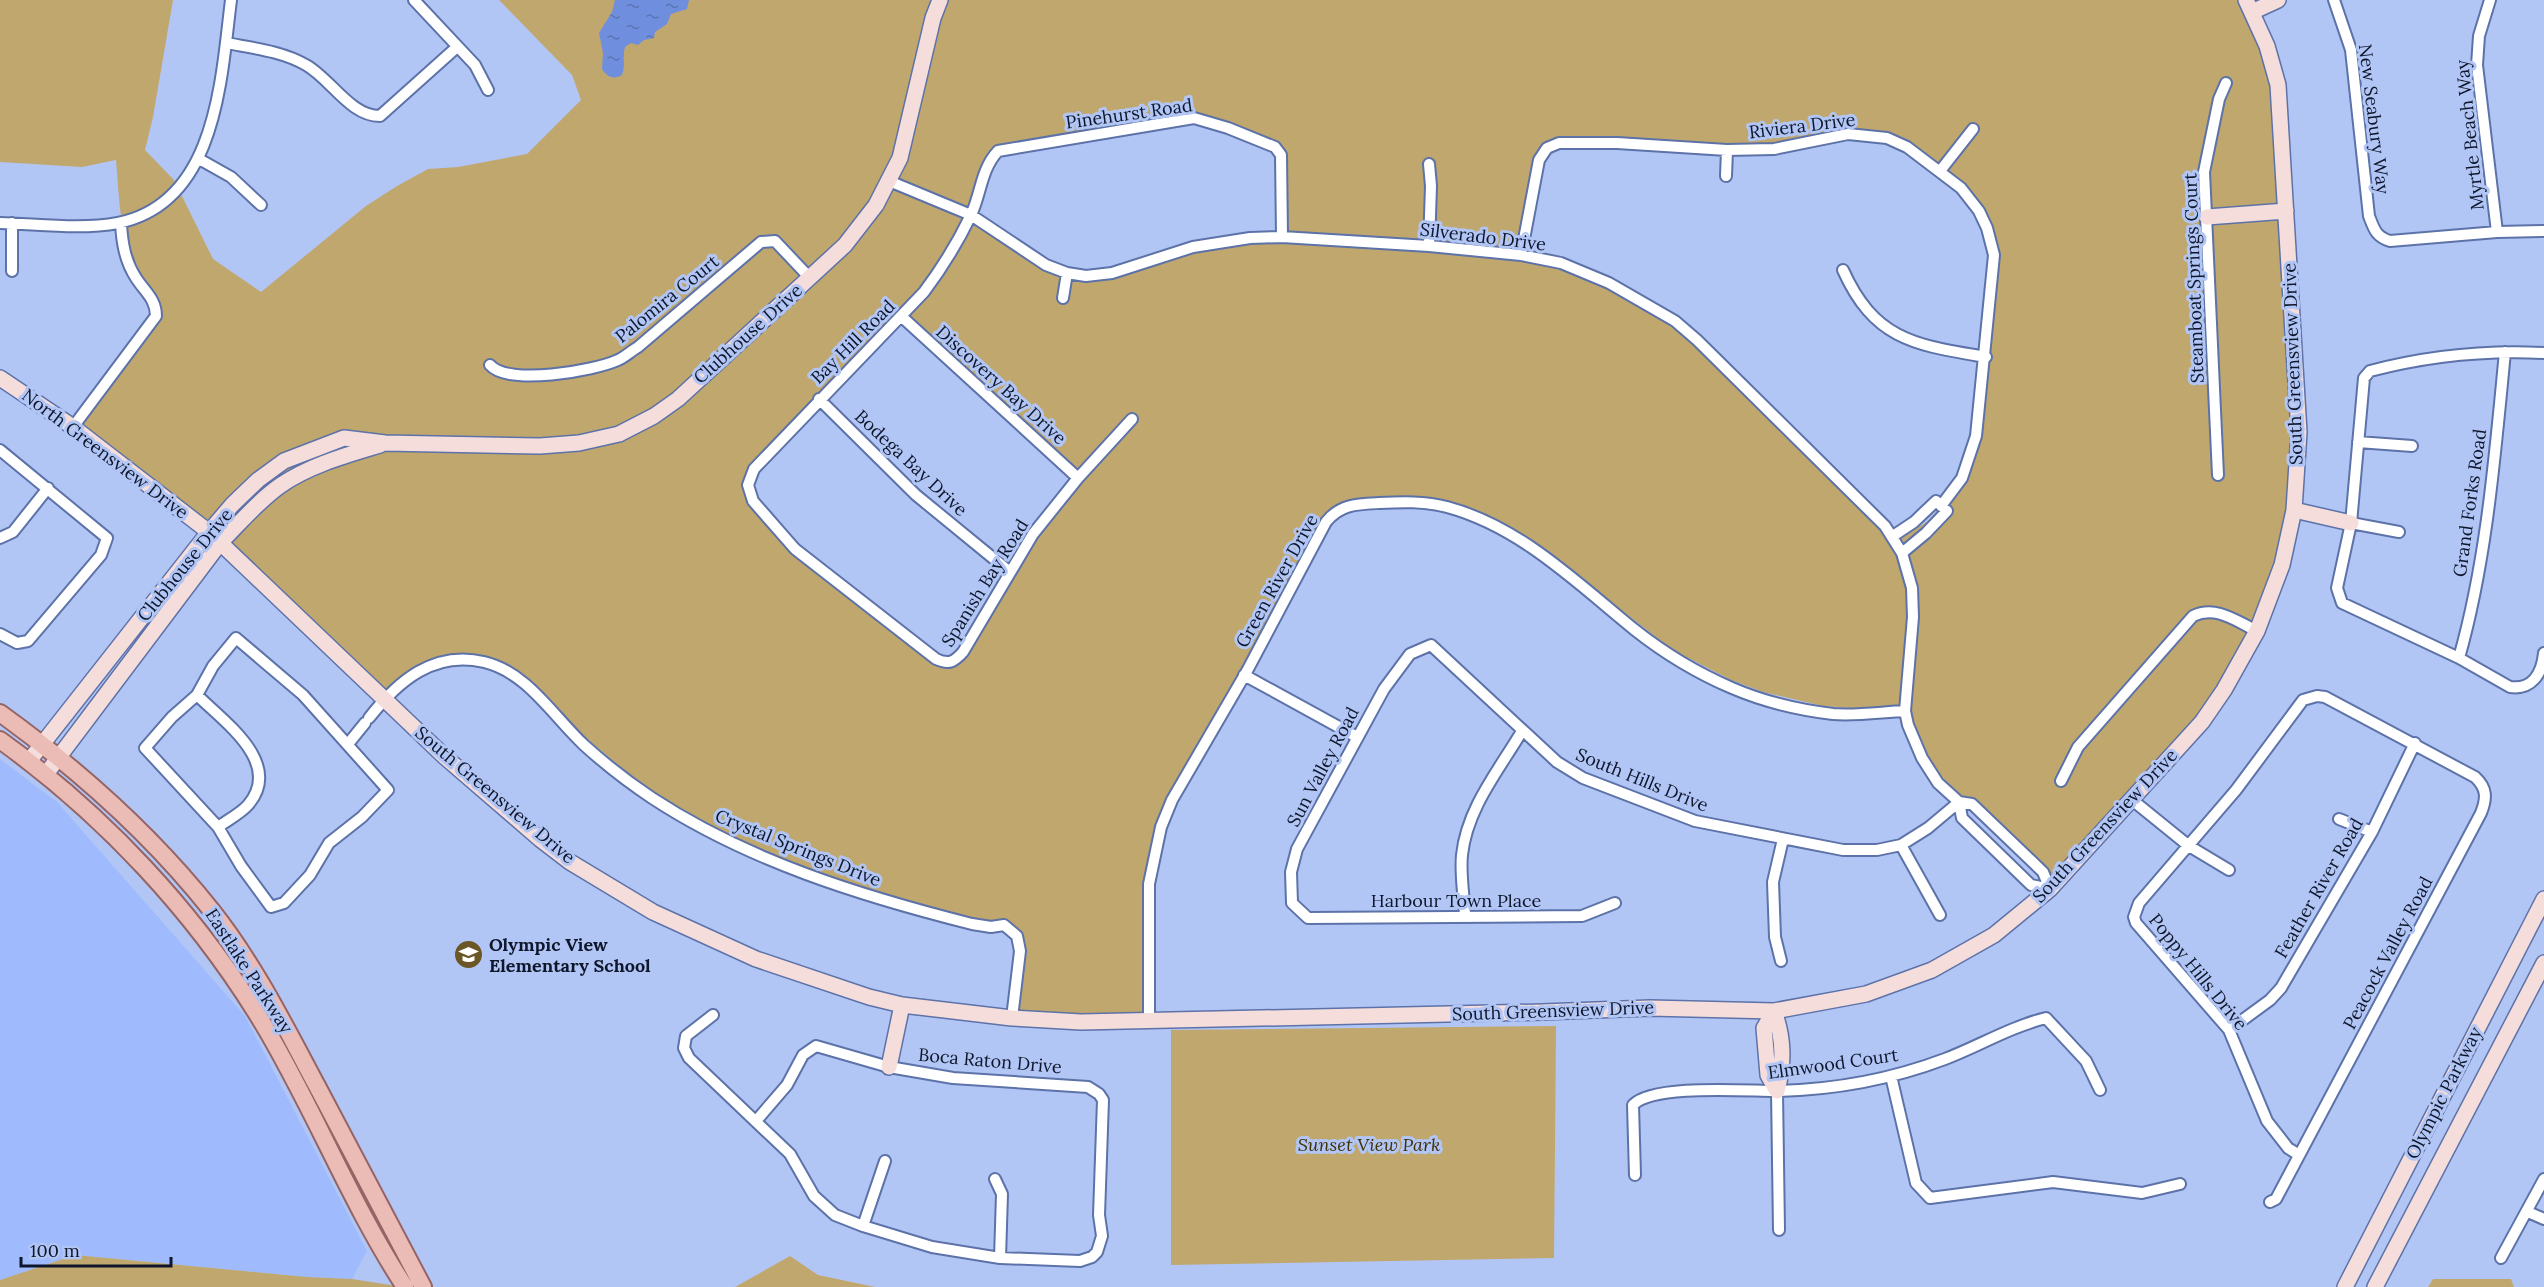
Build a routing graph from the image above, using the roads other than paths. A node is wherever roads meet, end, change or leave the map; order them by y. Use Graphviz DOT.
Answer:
graph roads {
  1 [pos="231,0"];
  2 [pos="414,0"];
  3 [pos="940,0"];
  4 [pos="2278,0"];
  5 [pos="2334,0"];
  6 [pos="2490,0"];
  7 [pos="2249,6"];
  8 [pos="226,43"];
  9 [pos="457,47"];
  10 [pos="2226,83"];
  11 [pos="488,90"];
  12 [pos="1973,129"];
  13 [pos="1727,150"];
  14 [pos="200,159"];
  15 [pos="1429,164"];
  16 [pos="1940,171"];
  17 [pos="1725,176"];
  18 [pos="889,181"];
  19 [pos="261,205"];
  20 [pos="2286,211"];
  21 [pos="971,215"];
  22 [pos="2207,216"];
  23 [pos="121,222"];
  24 [pos="6,223"];
  25 [pos="2544,231"];
  26 [pos="2497,232"];
  27 [pos="1282,237"];
  28 [pos="1429,246"];
  29 [pos="1521,255"];
  30 [pos="1843,270"];
  31 [pos="12,271"];
  32 [pos="1067,273"];
  33 [pos="810,278"];
  34 [pos="1063,298"];
  35 [pos="901,316"];
  36 [pos="2505,352"];
  37 [pos="2544,353"];
  38 [pos="1986,357"];
  39 [pos="490,365"];
  40 [pos="0,378"];
  41 [pos="819,399"];
  42 [pos="1132,419"];
  43 [pos="73,427"];
  44 [pos="2358,442"];
  45 [pos="2412,446"];
  46 [pos="0,450"];
  47 [pos="2218,475"];
  48 [pos="1078,478"];
  49 [pos="748,485"];
  50 [pos="48,488"];
  51 [pos="1941,506"];
  52 [pos="2294,510"];
  53 [pos="2351,523"];
  54 [pos="2398,532"];
  55 [pos="1893,536"];
  56 [pos="0,538"];
  57 [pos="214,538"];
  58 [pos="1902,553"];
  59 [pos="1010,572"];
  60 [pos="2257,631"];
  61 [pos="0,634"];
  62 [pos="1416,650"];
  63 [pos="2544,653"];
  64 [pos="2459,658"];
  65 [pos="1244,675"];
  66 [pos="197,695"];
  67 [pos="384,699"];
  68 [pos="1905,711"];
  69 [pos="0,713"];
  70 [pos="1521,730"];
  71 [pos="1357,737"];
  72 [pos="0,740"];
  73 [pos="2415,743"];
  74 [pos="43,744"];
  75 [pos="348,744"];
  76 [pos="60,757"];
  77 [pos="29,761"];
  78 [pos="46,774"];
  79 [pos="2061,781"];
  80 [pos="2132,799"];
  81 [pos="1959,802"];
  82 [pos="2339,819"];
  83 [pos="218,827"];
  84 [pos="2372,832"];
  85 [pos="1783,839"];
  86 [pos="1900,845"];
  87 [pos="2189,846"];
  88 [pos="2229,870"];
  89 [pos="2050,890"];
  90 [pos="2544,899"];
  91 [pos="1615,903"];
  92 [pos="1298,909"];
  93 [pos="1465,915"];
  94 [pos="1940,915"];
  95 [pos="1781,961"];
  96 [pos="2544,963"];
  97 [pos="902,1005"];
  98 [pos="1774,1011"];
  99 [pos="713,1015"];
  100 [pos="1012,1018"];
  101 [pos="1149,1021"];
  102 [pos="2229,1030"];
  103 [pos="889,1067"];
  104 [pos="1891,1076"];
  105 [pos="2100,1090"];
  106 [pos="1777,1091"];
  107 [pos="756,1121"];
  108 [pos="2299,1155"];
  109 [pos="885,1161"];
  110 [pos="358,1164"];
  111 [pos="340,1170"];
  112 [pos="1635,1175"];
  113 [pos="995,1179"];
  114 [pos="2544,1179"];
  115 [pos="2180,1184"];
  116 [pos="2270,1202"];
  117 [pos="2528,1212"];
  118 [pos="2544,1219"];
  119 [pos="863,1226"];
  120 [pos="1779,1230"];
  121 [pos="1000,1258"];
  122 [pos="2501,1258"];
  123 [pos="405,1287"];
  124 [pos="423,1287"];
  125 [pos="2345,1287"];
  126 [pos="2375,1287"];
  1 -- 8 [label="street"];
  2 -- 9 [label="street"];
  3 -- 18 [label="street, Clubhouse Drive"];
  4 -- 7 [label="street"];
  5 -- 26 [label="street, New Seabury Way"];
  6 -- 26 [label="street, Myrtle Beach Way"];
  7 -- 20 [label="street, South Greensview Drive"];
  8 -- 9 [label="street"];
  8 -- 14 [label="street"];
  9 -- 11 [label="street"];
  10 -- 22 [label="street, Steamboat Springs Court"];
  12 -- 16 [label="street"];
  13 -- 16 [label="street, Riviera Drive"];
  13 -- 17 [label="street"];
  13 -- 29 [label="street, Riviera Drive"];
  14 -- 19 [label="street"];
  14 -- 23 [label="street"];
  15 -- 28 [label="street"];
  16 -- 38 [label="street, Riviera Drive"];
  18 -- 21 [label="street, Silverado Drive"];
  18 -- 33 [label="street, Clubhouse Drive"];
  20 -- 22 [label="street"];
  20 -- 52 [label="street, South Greensview Drive"];
  21 -- 27 [label="street, Pinehurst Road"];
  21 -- 32 [label="street, Silverado Drive"];
  21 -- 35 [label="street, Bay Hill Road"];
  22 -- 47 [label="street, Steamboat Springs Court"];
  23 -- 24 [label="street"];
  23 -- 43 [label="street"];
  24 -- 31 [label="street"];
  25 -- 26 [label="street"];
  27 -- 28 [label="street, Silverado Drive"];
  27 -- 32 [label="street, Silverado Drive"];
  28 -- 29 [label="street, Silverado Drive"];
  29 -- 55 [label="street, Silverado Drive"];
  30 -- 38 [label="street"];
  32 -- 34 [label="street"];
  33 -- 39 [label="street, Palomira Court"];
  33 -- 57 [label="street, Clubhouse Drive"];
  35 -- 41 [label="street, Bay Hill Road"];
  35 -- 48 [label="street, Discovery Bay Drive"];
  36 -- 37 [label="street"];
  36 -- 44 [label="street"];
  36 -- 64 [label="street, Grand Forks Road"];
  38 -- 51 [label="street, Riviera Drive"];
  40 -- 43 [label="street, North Greensview Drive"];
  41 -- 49 [label="street, Bay Hill Road"];
  41 -- 59 [label="street, Bodega Bay Drive"];
  42 -- 48 [label="street, Spanish Bay Road"];
  43 -- 57 [label="street, North Greensview Drive"];
  44 -- 45 [label="street"];
  44 -- 53 [label="street"];
  46 -- 50 [label="street"];
  48 -- 59 [label="street, Spanish Bay Road"];
  49 -- 59 [label="street, Spanish Bay Road"];
  50 -- 56 [label="street"];
  50 -- 61 [label="street"];
  51 -- 55 [label="street"];
  51 -- 58 [label="street"];
  52 -- 53 [label="street"];
  52 -- 60 [label="street, South Greensview Drive"];
  53 -- 54 [label="street"];
  53 -- 64 [label="street"];
  55 -- 58 [label="street, Silverado Drive"];
  57 -- 67 [label="street, South Greensview Drive"];
  57 -- 74 [label="street, Clubhouse Drive"];
  57 -- 76 [label="street, Clubhouse Drive"];
  58 -- 68 [label="street, Silverado Drive"];
  60 -- 79 [label="street"];
  60 -- 80 [label="street, South Greensview Drive"];
  62 -- 70 [label="street, South Hills Drive"];
  62 -- 71 [label="street, Sun Valley Road"];
  63 -- 64 [label="street"];
  65 -- 68 [label="street, Green River Drive"];
  65 -- 71 [label="street"];
  65 -- 101 [label="street, Green River Drive"];
  66 -- 75 [label="street"];
  66 -- 83 [label="street"];
  66 -- 83 [label="street"];
  67 -- 75 [label="street, Crystal Springs Drive"];
  67 -- 97 [label="street, South Greensview Drive"];
  67 -- 100 [label="street, Crystal Springs Drive"];
  68 -- 81 [label="street, Silverado Drive"];
  69 -- 74 [label="main road, Eastlake Parkway"];
  70 -- 85 [label="street, South Hills Drive"];
  70 -- 93 [label="street"];
  71 -- 92 [label="street, Sun Valley Road"];
  72 -- 77 [label="main road, Eastlake Parkway"];
  73 -- 84 [label="street, Feather River Road"];
  73 -- 87 [label="street"];
  73 -- 108 [label="street, Peacock Valley Road"];
  74 -- 76 [label="main road, Eastlake Parkway"];
  74 -- 77 [label="street, Clubhouse Drive"];
  75 -- 83 [label="street"];
  76 -- 78 [label="street, Clubhouse Drive"];
  76 -- 110 [label="main road, Eastlake Parkway"];
  77 -- 78 [label="main road, Eastlake Parkway"];
  78 -- 111 [label="main road, Eastlake Parkway"];
  80 -- 87 [label="street"];
  80 -- 89 [label="street, South Greensview Drive"];
  81 -- 86 [label="street, South Hills Drive"];
  81 -- 89 [label="street, Silverado Drive"];
  81 -- 89 [label="street, Silverado Drive"];
  82 -- 84 [label="street"];
  84 -- 102 [label="street, Feather River Road"];
  85 -- 86 [label="street, South Hills Drive"];
  85 -- 95 [label="street"];
  86 -- 94 [label="street"];
  87 -- 88 [label="street"];
  87 -- 102 [label="street, Poppy Hills Drive"];
  89 -- 98 [label="street, South Greensview Drive"];
  90 -- 125 [label="street, Olympic Parkway"];
  91 -- 93 [label="street, Harbour Town Place"];
  92 -- 93 [label="street, Harbour Town Place"];
  96 -- 126 [label="street, Olympic Parkway"];
  97 -- 100 [label="street, South Greensview Drive"];
  97 -- 103 [label="street"];
  98 -- 101 [label="street, South Greensview Drive"];
  98 -- 106 [label="street"];
  99 -- 107 [label="street"];
  100 -- 101 [label="street, South Greensview Drive"];
  102 -- 108 [label="street, Poppy Hills Drive"];
  103 -- 107 [label="street, Boca Raton Drive"];
  103 -- 121 [label="street, Boca Raton Drive"];
  104 -- 105 [label="street, Elmwood Court"];
  104 -- 106 [label="street, Elmwood Court"];
  104 -- 115 [label="street"];
  106 -- 112 [label="street, Elmwood Court"];
  106 -- 120 [label="street"];
  107 -- 119 [label="street"];
  108 -- 116 [label="street, Peacock Valley Road"];
  109 -- 119 [label="street"];
  110 -- 111 [label="main road"];
  110 -- 124 [label="main road, Eastlake Parkway"];
  111 -- 123 [label="main road, Eastlake Parkway"];
  113 -- 121 [label="street"];
  114 -- 117 [label="street"];
  117 -- 118 [label="street"];
  117 -- 122 [label="street"];
  119 -- 121 [label="street"];
}
